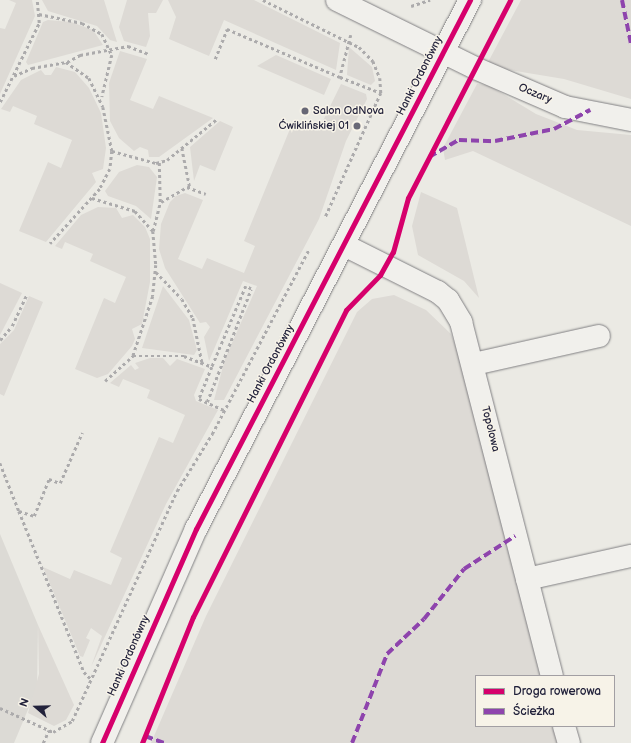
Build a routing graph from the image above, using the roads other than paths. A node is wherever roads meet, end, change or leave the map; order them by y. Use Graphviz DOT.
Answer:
graph roads {
  1 [pos="337,0"];
  2 [pos="470,0"];
  3 [pos="443,53"];
  4 [pos="631,120"];
  5 [pos="344,245"];
  6 [pos="599,336"];
  7 [pos="474,364"];
  8 [pos="631,556"];
  9 [pos="527,579"];
  10 [pos="552,675"];
  11 [pos="564,727"];
  12 [pos="102,743"];
  13 [pos="569,743"];
  1 -- 3 [label="street, Oczary"];
  2 -- 3 [label="street, Hanki Ordonówny"];
  3 -- 4 [label="street, Oczary"];
  3 -- 5 [label="street, Hanki Ordonówny"];
  5 -- 7 [label="street, Topolowa"];
  5 -- 12 [label="street, Hanki Ordonówny"];
  6 -- 7 [label="street"];
  7 -- 9 [label="street, Topolowa"];
  8 -- 9 [label="street"];
  9 -- 10 [label="street, Topolowa"];
  11 -- 13 [label="street"];
}
